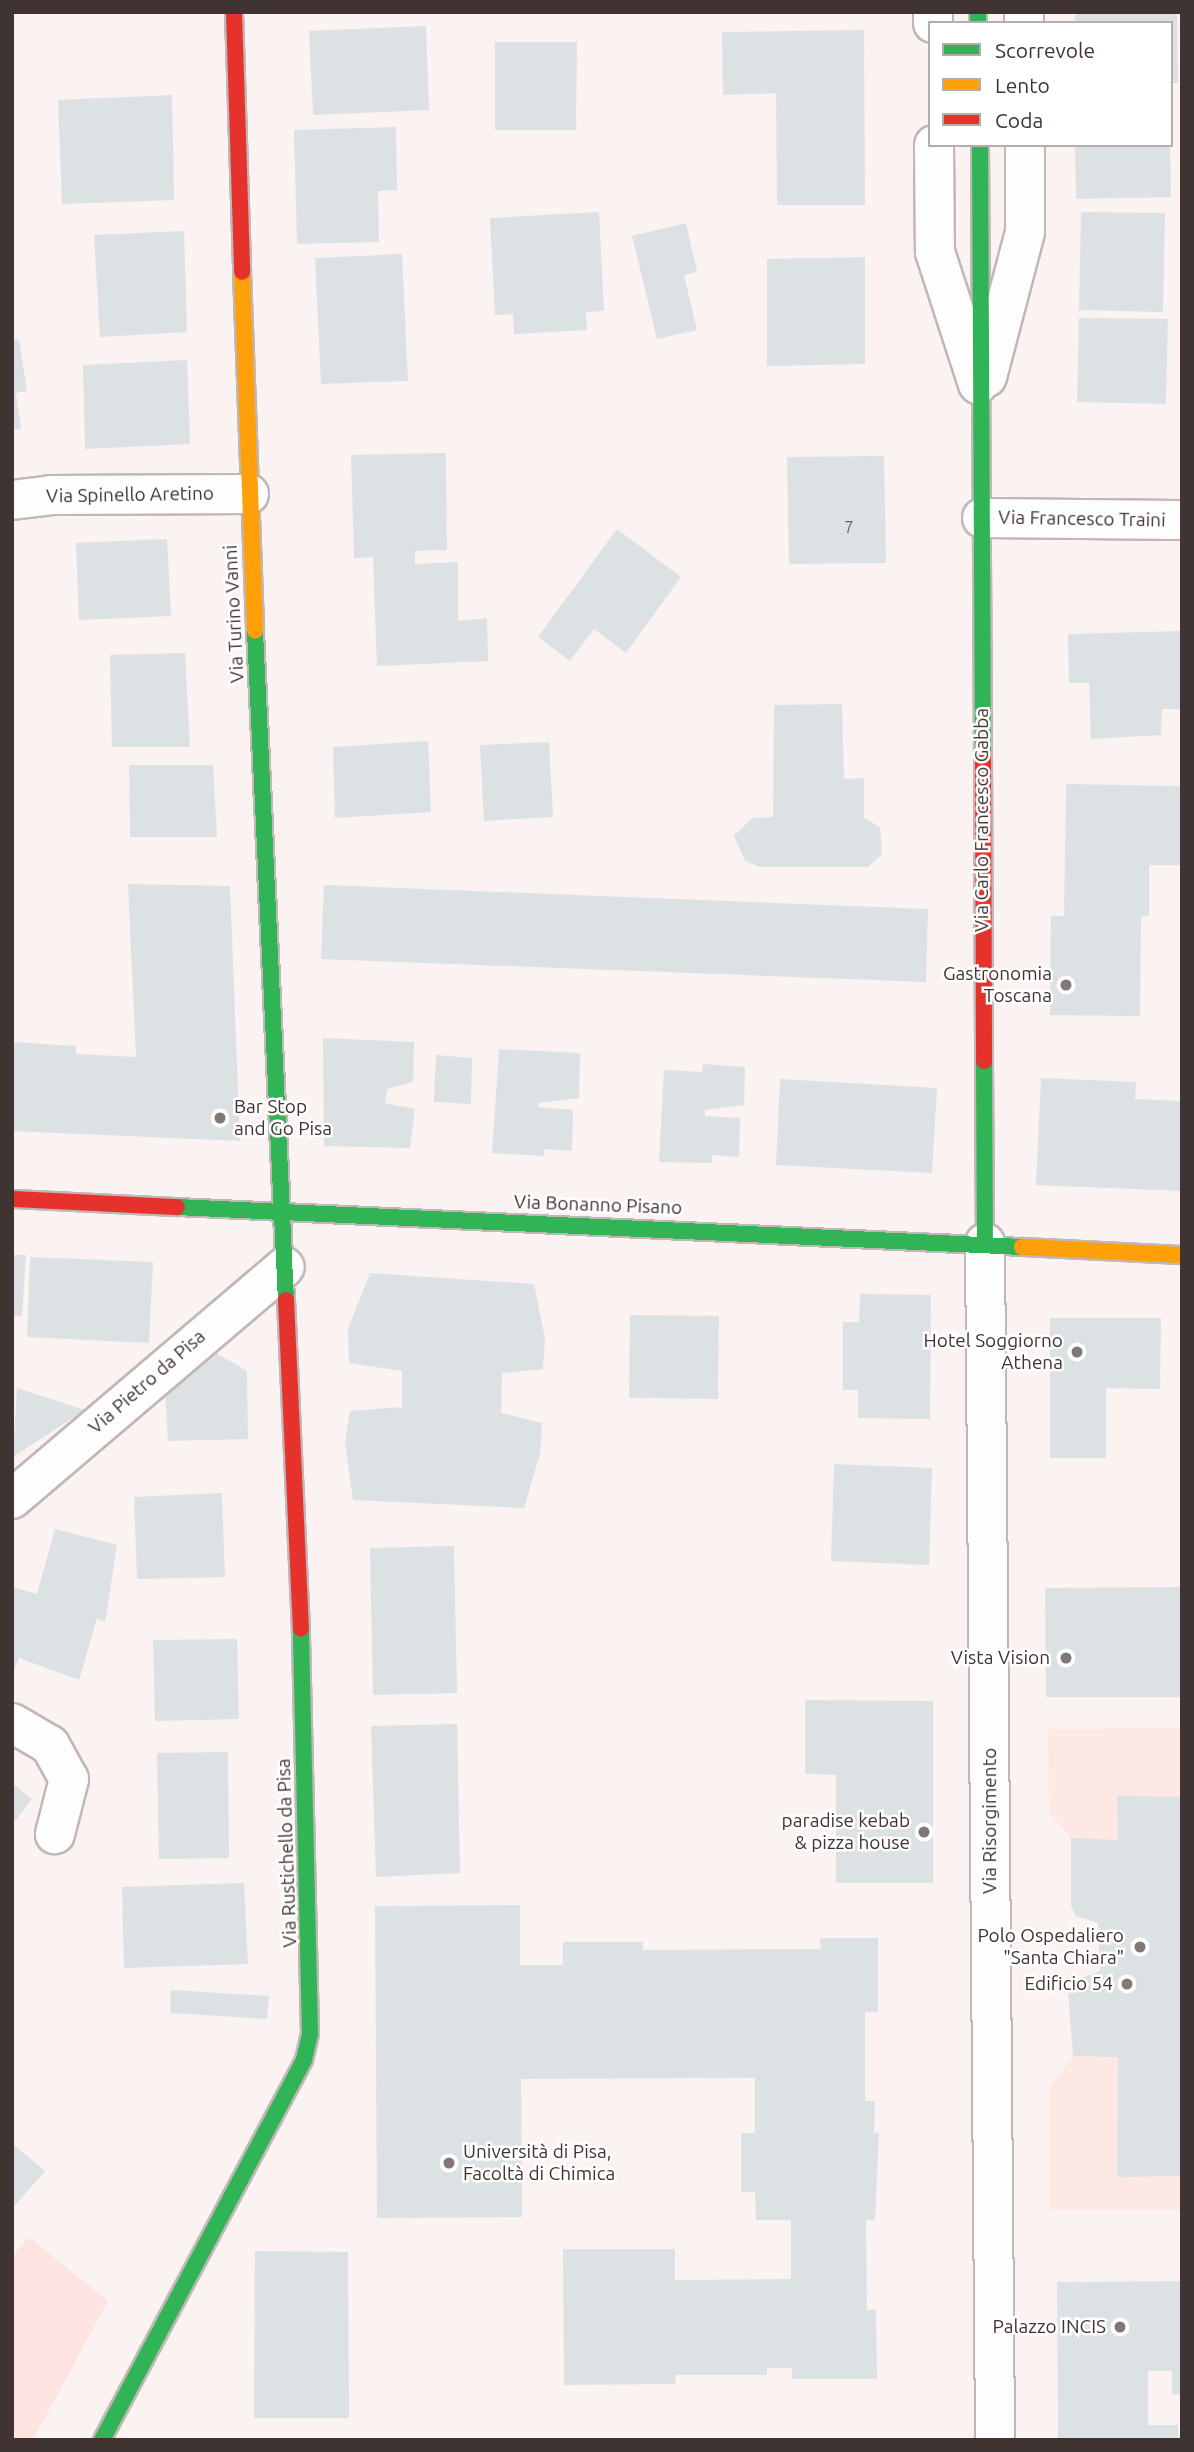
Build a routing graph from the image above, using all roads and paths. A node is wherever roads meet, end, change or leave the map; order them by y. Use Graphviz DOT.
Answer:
graph roads {
  1 [pos="234,12"];
  2 [pos="934,147"];
  3 [pos="979,147"];
  4 [pos="1025,147"];
  5 [pos="982,396"];
  6 [pos="249,494"];
  7 [pos="12,500"];
  8 [pos="982,518"];
  9 [pos="1182,520"];
  10 [pos="12,1199"];
  11 [pos="284,1214"];
  12 [pos="985,1243"];
  13 [pos="1182,1255"];
  14 [pos="285,1267"];
  15 [pos="12,1499"];
  16 [pos="12,1723"];
  17 [pos="55,1834"];
  18 [pos="102,2440"];
  19 [pos="995,2440"];
  1 -- 6 [label="street, Via Turino Vanni"];
  2 -- 5 [label="street, Via Carlo Francesco Gabba"];
  3 -- 5 [label="street, Via Carlo Francesco Gabba"];
  4 -- 5 [label="street, Via Carlo Francesco Gabba"];
  5 -- 8 [label="street, Via Carlo Francesco Gabba"];
  6 -- 7 [label="street, Via Spinello Aretino"];
  6 -- 11 [label="street, Via Turino Vanni"];
  8 -- 9 [label="street, Via Francesco Traini"];
  8 -- 12 [label="street, Via Carlo Francesco Gabba"];
  10 -- 11 [label="street, Via Bonanno Pisano"];
  11 -- 12 [label="street, Via Bonanno Pisano"];
  11 -- 14 [label="street, Via Rustichello da Pisa"];
  12 -- 13 [label="street, Via Bonanno Pisano"];
  12 -- 19 [label="street, Via Risorgimento"];
  14 -- 15 [label="street, Via Pietro da Pisa"];
  14 -- 18 [label="street, Via Rustichello da Pisa"];
  16 -- 17 [label="street"];
}
